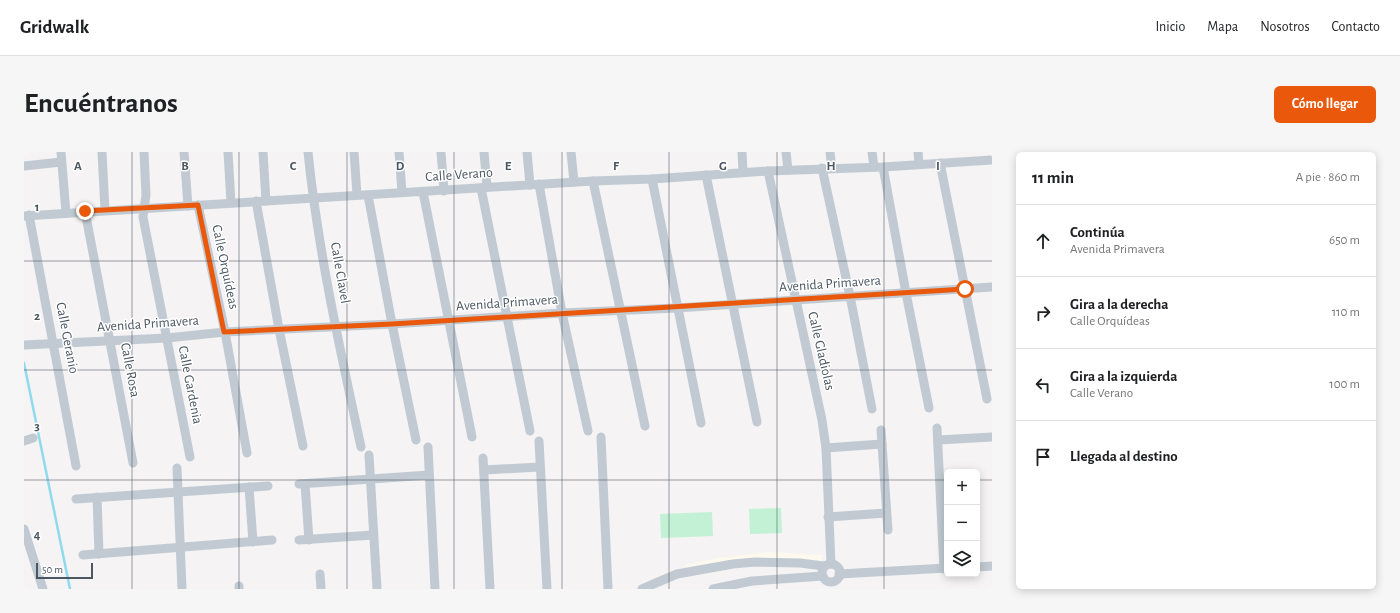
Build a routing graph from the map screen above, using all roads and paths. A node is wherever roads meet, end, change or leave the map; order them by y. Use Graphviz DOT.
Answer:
graph roads {
  1 [pos="61,152"];
  2 [pos="102,152"];
  3 [pos="144,152"];
  4 [pos="184,152"];
  5 [pos="228,152"];
  6 [pos="262,152"];
  7 [pos="308,152"];
  8 [pos="354,152"];
  9 [pos="399,152"];
  10 [pos="441,152"];
  11 [pos="484,152"];
  12 [pos="527,152"];
  13 [pos="572,152"];
  14 [pos="742,152"];
  15 [pos="786,152"];
  16 [pos="830,152"];
  17 [pos="872,152"];
  18 [pos="918,152"];
  19 [pos="972,152"];
  20 [pos="992,160"];
  21 [pos="61,162"];
  22 [pos="940,162"];
  23 [pos="973,162"];
  24 [pos="919,164"];
  25 [pos="24,166"];
  26 [pos="874,167"];
  27 [pos="883,167"];
  28 [pos="827,168"];
  29 [pos="788,170"];
  30 [pos="768,171"];
  31 [pos="743,172"];
  32 [pos="706,175"];
  33 [pos="652,179"];
  34 [pos="593,181"];
  35 [pos="574,182"];
  36 [pos="535,184"];
  37 [pos="484,188"];
  38 [pos="444,191"];
  39 [pos="402,192"];
  40 [pos="423,192"];
  41 [pos="356,195"];
  42 [pos="368,195"];
  43 [pos="313,198"];
  44 [pos="266,201"];
  45 [pos="256,202"];
  46 [pos="230,203"];
  47 [pos="198,205"];
  48 [pos="188,206"];
  49 [pos="145,208"];
  50 [pos="105,210"];
  51 [pos="85,211"];
  52 [pos="66,213"];
  53 [pos="27,215"];
  54 [pos="992,288"];
  55 [pos="965,289"];
  56 [pos="906,293"];
  57 [pos="850,296"];
  58 [pos="795,300"];
  59 [pos="733,304"];
  60 [pos="677,308"];
  61 [pos="621,311"];
  62 [pos="562,313"];
  63 [pos="507,317"];
  64 [pos="449,321"];
  65 [pos="392,324"];
  66 [pos="335,326"];
  67 [pos="279,329"];
  68 [pos="224,332"];
  69 [pos="167,338"];
  70 [pos="110,340"];
  71 [pos="54,343"];
  72 [pos="25,345"];
  73 [pos="987,399"];
  74 [pos="929,408"];
  75 [pos="872,409"];
  76 [pos="757,422"];
  77 [pos="700,423"];
  78 [pos="645,426"];
  79 [pos="937,428"];
  80 [pos="881,430"];
  81 [pos="530,431"];
  82 [pos="588,431"];
  83 [pos="472,437"];
  84 [pos="601,437"];
  85 [pos="992,437"];
  86 [pos="416,440"];
  87 [pos="938,440"];
  88 [pos="539,442"];
  89 [pos="882,444"];
  90 [pos="303,446"];
  91 [pos="361,447"];
  92 [pos="428,447"];
  93 [pos="826,448"];
  94 [pos="247,453"];
  95 [pos="369,455"];
  96 [pos="190,457"];
  97 [pos="483,458"];
  98 [pos="133,463"];
  99 [pos="76,466"];
  100 [pos="177,468"];
  101 [pos="540,468"];
  102 [pos="484,470"];
  103 [pos="429,475"];
  104 [pos="371,480"];
  105 [pos="268,486"];
  106 [pos="249,487"];
  107 [pos="178,492"];
  108 [pos="97,497"];
  109 [pos="76,499"];
  110 [pos="886,513"];
  111 [pos="828,516"];
  112 [pos="24,529"];
  113 [pos="888,530"];
  114 [pos="373,535"];
  115 [pos="272,540"];
  116 [pos="299,540"];
  117 [pos="309,540"];
  118 [pos="944,541"];
  119 [pos="253,542"];
  120 [pos="180,547"];
  121 [pos="99,554"];
  122 [pos="83,555"];
  123 [pos="827,565"];
  124 [pos="992,566"];
  125 [pos="980,567"];
  126 [pos="944,569"];
  127 [pos="320,574"];
  128 [pos="822,576"];
  129 [pos="835,582"];
  130 [pos="723,588"];
  131 [pos="43,589"];
  132 [pos="182,589"];
  133 [pos="321,589"];
  134 [pos="377,589"];
  135 [pos="435,589"];
  136 [pos="490,589"];
  137 [pos="547,589"];
  138 [pos="608,589"];
  139 [pos="642,589"];
  140 [pos="713,589"];
  1 -- 21 [label="street"];
  2 -- 50 [label="street"];
  3 -- 49 [label="street, Calle Gardenia"];
  4 -- 48 [label="street"];
  5 -- 46 [label="street"];
  6 -- 44 [label="street"];
  7 -- 43 [label="street, Calle Clavel"];
  8 -- 41 [label="street"];
  9 -- 39 [label="street"];
  10 -- 38 [label="street"];
  11 -- 37 [label="street"];
  12 -- 36 [label="street"];
  13 -- 35 [label="street"];
  14 -- 31 [label="street"];
  15 -- 29 [label="street"];
  16 -- 28 [label="street"];
  17 -- 26 [label="street"];
  18 -- 24 [label="street"];
  19 -- 23 [label="street"];
  20 -- 23 [label="street, Calle Verano"];
  21 -- 25 [label="street"];
  21 -- 52 [label="street"];
  22 -- 23 [label="street, Calle Verano"];
  22 -- 24 [label="street, Calle Verano"];
  22 -- 55 [label="street"];
  24 -- 27 [label="street, Calle Verano"];
  26 -- 27 [label="street, Calle Verano"];
  26 -- 28 [label="street, Calle Verano"];
  27 -- 56 [label="street"];
  28 -- 29 [label="street, Calle Verano"];
  28 -- 57 [label="street"];
  29 -- 30 [label="street, Calle Verano"];
  30 -- 31 [label="street, Calle Verano"];
  30 -- 58 [label="street, Calle Gladiolas"];
  31 -- 32 [label="street, Calle Verano"];
  32 -- 33 [label="street, Calle Verano"];
  32 -- 59 [label="street"];
  33 -- 34 [label="street, Calle Verano"];
  33 -- 60 [label="street"];
  34 -- 35 [label="street, Calle Verano"];
  34 -- 61 [label="street"];
  35 -- 36 [label="street, Calle Verano"];
  36 -- 37 [label="street, Calle Verano"];
  36 -- 62 [label="street"];
  37 -- 38 [label="street, Calle Verano"];
  37 -- 63 [label="street"];
  38 -- 40 [label="street, Calle Verano"];
  39 -- 40 [label="street, Calle Verano"];
  39 -- 42 [label="street, Calle Verano"];
  40 -- 64 [label="street"];
  41 -- 42 [label="street, Calle Verano"];
  41 -- 43 [label="street, Calle Verano"];
  42 -- 65 [label="street"];
  43 -- 44 [label="street, Calle Verano"];
  43 -- 66 [label="street, Calle Clavel"];
  44 -- 45 [label="street, Calle Verano"];
  45 -- 46 [label="street, Calle Verano"];
  45 -- 67 [label="street"];
  46 -- 47 [label="street, Calle Verano"];
  47 -- 48 [label="street, Calle Verano"];
  47 -- 68 [label="street, Calle Orquídeas"];
  48 -- 49 [label="street, Calle Verano"];
  49 -- 50 [label="street, Calle Verano"];
  49 -- 69 [label="street, Calle Gardenia"];
  50 -- 51 [label="street, Calle Verano"];
  51 -- 52 [label="street, Calle Verano"];
  51 -- 70 [label="street, Calle Rosa"];
  52 -- 53 [label="street, Calle Verano"];
  53 -- 71 [label="street, Calle Geranio"];
  54 -- 55 [label="street, Avenida Primavera"];
  55 -- 56 [label="street, Avenida Primavera"];
  55 -- 73 [label="street"];
  56 -- 57 [label="street, Avenida Primavera"];
  56 -- 74 [label="street"];
  57 -- 58 [label="street, Avenida Primavera"];
  57 -- 75 [label="street"];
  58 -- 59 [label="street, Avenida Primavera"];
  58 -- 93 [label="street, Calle Gladiolas"];
  59 -- 60 [label="street, Avenida Primavera"];
  59 -- 76 [label="street"];
  60 -- 61 [label="street, Avenida Primavera"];
  60 -- 77 [label="street"];
  61 -- 62 [label="street, Avenida Primavera"];
  61 -- 78 [label="street"];
  62 -- 63 [label="street, Avenida Primavera"];
  62 -- 82 [label="street"];
  63 -- 64 [label="street, Avenida Primavera"];
  63 -- 81 [label="street"];
  64 -- 65 [label="street, Avenida Primavera"];
  64 -- 83 [label="street"];
  65 -- 66 [label="street, Avenida Primavera"];
  65 -- 86 [label="street"];
  66 -- 67 [label="street, Avenida Primavera"];
  66 -- 91 [label="street, Calle Clavel"];
  67 -- 68 [label="street, Avenida Primavera"];
  67 -- 90 [label="street"];
  68 -- 69 [label="street, Avenida Primavera"];
  68 -- 94 [label="street, Calle Orquídeas"];
  69 -- 70 [label="street, Avenida Primavera"];
  69 -- 96 [label="street, Calle Gardenia"];
  70 -- 71 [label="street, Avenida Primavera"];
  70 -- 98 [label="street, Calle Rosa"];
  71 -- 72 [label="street, Avenida Primavera"];
  71 -- 99 [label="street, Calle Geranio"];
  79 -- 87 [label="street"];
  80 -- 89 [label="street"];
  84 -- 138 [label="street"];
  85 -- 87 [label="street"];
  87 -- 118 [label="street"];
  88 -- 101 [label="street"];
  89 -- 93 [label="street"];
  89 -- 110 [label="street"];
  92 -- 103 [label="street"];
  93 -- 111 [label="street, Calle Gladiolas"];
  95 -- 104 [label="street"];
  97 -- 102 [label="street"];
  100 -- 107 [label="street"];
  101 -- 102 [label="street"];
  101 -- 137 [label="street"];
  102 -- 136 [label="street"];
  103 -- 104 [label="street"];
  103 -- 135 [label="street"];
  104 -- 114 [label="street"];
  104 -- 117 [label="street"];
  105 -- 106 [label="street"];
  106 -- 107 [label="street"];
  106 -- 119 [label="street"];
  107 -- 108 [label="street"];
  107 -- 120 [label="street"];
  108 -- 109 [label="street"];
  108 -- 121 [label="street"];
  110 -- 111 [label="street"];
  110 -- 113 [label="street"];
  111 -- 123 [label="street, Calle Gladiolas"];
  112 -- 131 [label="street"];
  114 -- 117 [label="street"];
  114 -- 134 [label="street"];
  115 -- 119 [label="street"];
  116 -- 117 [label="street"];
  119 -- 120 [label="street"];
  120 -- 121 [label="street"];
  120 -- 132 [label="street"];
  121 -- 122 [label="street"];
  123 -- 128 [label="street"];
  123 -- 129 [label="street"];
  123 -- 139 [label="street"];
  124 -- 125 [label="street"];
  126 -- 129 [label="street"];
  127 -- 133 [label="street"];
  128 -- 129 [label="street"];
  128 -- 130 [label="street"];
  130 -- 140 [label="street"];
}
